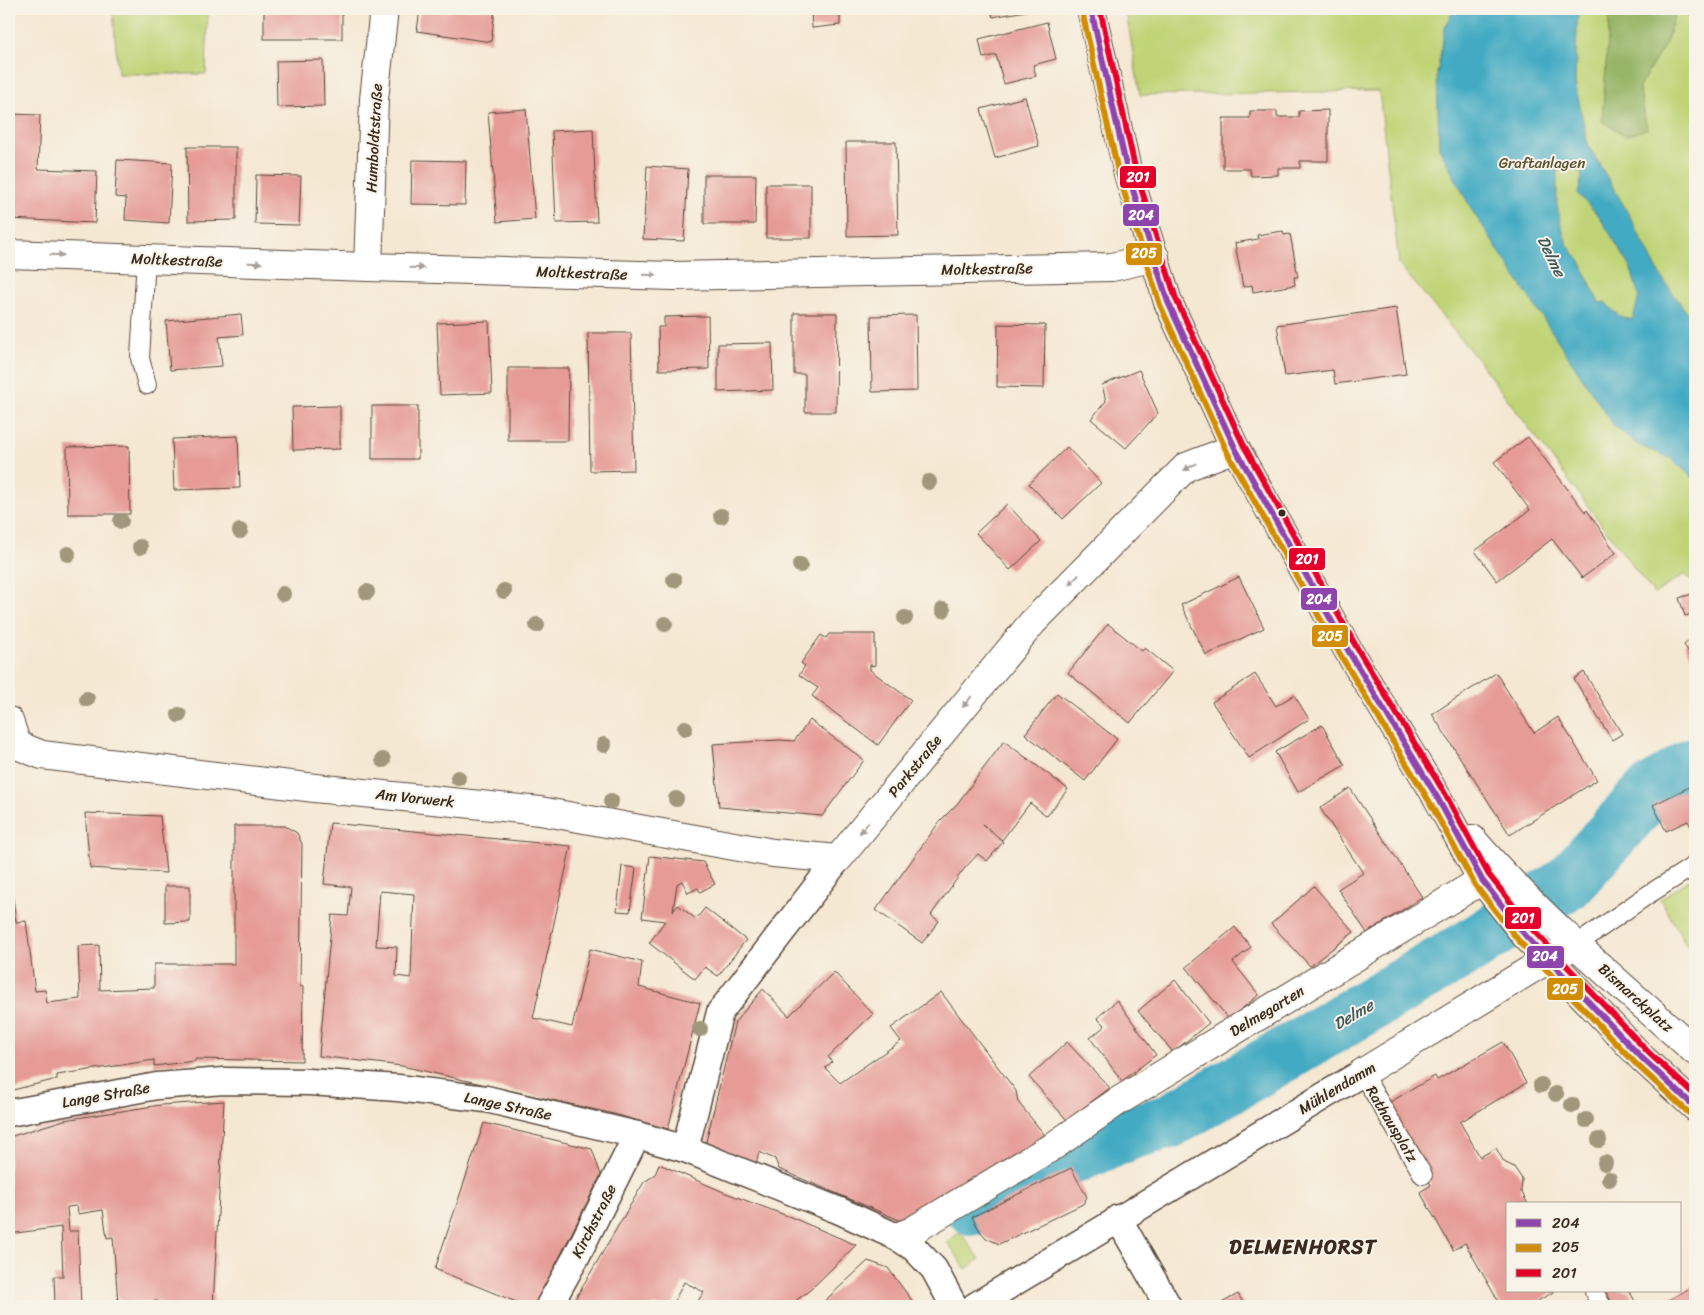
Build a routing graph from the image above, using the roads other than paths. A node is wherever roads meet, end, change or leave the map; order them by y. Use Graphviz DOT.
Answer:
graph roads {
  1 [pos="384,9"];
  2 [pos="1091,9"];
  3 [pos="9,254"];
  4 [pos="1155,257"];
  5 [pos="146,259"];
  6 [pos="368,267"];
  7 [pos="147,385"];
  8 [pos="1235,448"];
  9 [pos="9,721"];
  10 [pos="838,860"];
  11 [pos="1695,865"];
  12 [pos="1497,887"];
  13 [pos="1576,945"];
  14 [pos="1548,959"];
  15 [pos="1695,1052"];
  16 [pos="1362,1073"];
  17 [pos="1695,1107"];
  18 [pos="9,1113"];
  19 [pos="637,1134"];
  20 [pos="685,1149"];
  21 [pos="1423,1176"];
  22 [pos="1118,1218"];
  23 [pos="898,1237"];
  24 [pos="1594,1292"];
  25 [pos="549,1306"];
  26 [pos="954,1306"];
  27 [pos="975,1306"];
  28 [pos="1168,1306"];
  29 [pos="1602,1306"];
  1 -- 6 [label="street, Humboldtstraße"];
  2 -- 4 [label="street"];
  3 -- 5 [label="street, Moltkestraße, one-way"];
  6 -- 4 [label="street, Moltkestraße, one-way"];
  4 -- 8 [label="street"];
  5 -- 6 [label="street, Moltkestraße, one-way"];
  5 -- 7 [label="lane"];
  8 -- 10 [label="street, Parkstraße, one-way"];
  8 -- 12 [label="street"];
  9 -- 10 [label="street, Am Vorwerk"];
  10 -- 20 [label="street, Parkstraße"];
  11 -- 13 [label="lane, Mühlendamm"];
  12 -- 13 [label="street, Bismarckplatz"];
  12 -- 14 [label="street"];
  12 -- 23 [label="street, Delmegarten"];
  13 -- 14 [label="street, Mühlendamm"];
  13 -- 15 [label="street, Bismarckplatz"];
  14 -- 16 [label="street, Mühlendamm"];
  14 -- 17 [label="street"];
  16 -- 21 [label="lane, Rathausplatz"];
  16 -- 22 [label="street, Mühlendamm"];
  18 -- 19 [label="street, Lange Straße"];
  19 -- 20 [label="street, Lange Straße"];
  19 -- 25 [label="street, Kirchstraße"];
  20 -- 23 [label="street, Lange Straße"];
  22 -- 27 [label="street, Mühlendamm"];
  22 -- 28 [label="street"];
  23 -- 26 [label="street, Lange Straße"];
  24 -- 29 [label="lane"];
}
